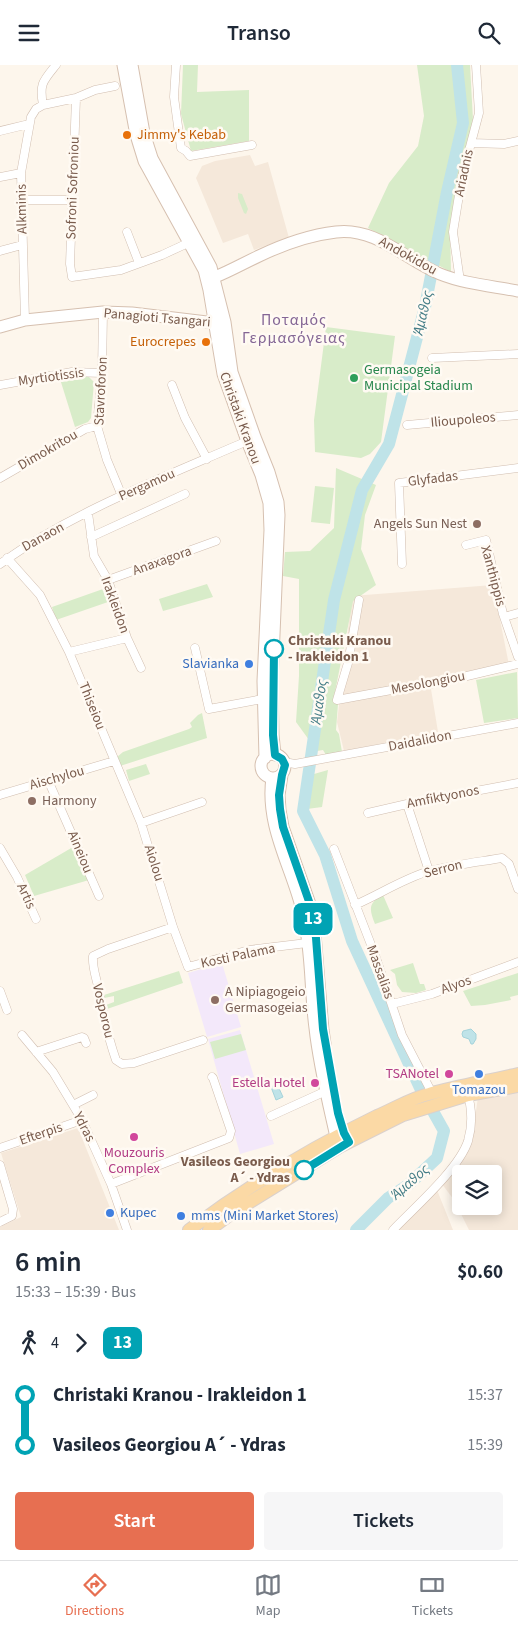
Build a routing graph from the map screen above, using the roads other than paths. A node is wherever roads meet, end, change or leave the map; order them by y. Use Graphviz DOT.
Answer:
graph roads {
  1 [pos="56,65"];
  2 [pos="123,65"];
  3 [pos="132,65"];
  4 [pos="176,65"];
  5 [pos="476,65"];
  6 [pos="115,86"];
  7 [pos="76,98"];
  8 [pos="43,105"];
  9 [pos="29,124"];
  10 [pos="0,131"];
  11 [pos="518,141"];
  12 [pos="471,143"];
  13 [pos="252,145"];
  14 [pos="21,173"];
  15 [pos="0,177"];
  16 [pos="21,200"];
  17 [pos="72,201"];
  18 [pos="127,232"];
  19 [pos="188,243"];
  20 [pos="22,245"];
  21 [pos="0,251"];
  22 [pos="139,263"];
  23 [pos="215,277"];
  24 [pos="460,281"];
  25 [pos="518,291"];
  26 [pos="103,312"];
  27 [pos="25,321"];
  28 [pos="220,323"];
  29 [pos="0,327"];
  30 [pos="518,355"];
  31 [pos="432,358"];
  32 [pos="102,373"];
  33 [pos="0,385"];
  34 [pos="172,385"];
  35 [pos="518,415"];
  36 [pos="407,425"];
  37 [pos="97,427"];
  38 [pos="247,441"];
  39 [pos="207,459"];
  40 [pos="518,468"];
  41 [pos="0,478"];
  42 [pos="185,494"];
  43 [pos="122,496"];
  44 [pos="88,513"];
  45 [pos="91,537"];
  46 [pos="216,541"];
  47 [pos="466,545"];
  48 [pos="7,558"];
  49 [pos="0,564"];
  50 [pos="402,564"];
  51 [pos="108,580"];
  52 [pos="359,600"];
  53 [pos="518,613"];
  54 [pos="504,617"];
  55 [pos="127,638"];
  56 [pos="195,649"];
  57 [pos="69,652"];
  58 [pos="518,657"];
  59 [pos="518,664"];
  60 [pos="142,668"];
  61 [pos="263,699"];
  62 [pos="518,723"];
  63 [pos="114,761"];
  64 [pos="280,766"];
  65 [pos="48,780"];
  66 [pos="518,783"];
  67 [pos="0,795"];
  68 [pos="202,802"];
  69 [pos="406,804"];
  70 [pos="368,813"];
  71 [pos="141,823"];
  72 [pos="0,848"];
  73 [pos="334,849"];
  74 [pos="429,871"];
  75 [pos="518,889"];
  76 [pos="99,896"];
  77 [pos="356,905"];
  78 [pos="36,919"];
  79 [pos="173,927"];
  80 [pos="312,941"];
  81 [pos="518,961"];
  82 [pos="188,967"];
  83 [pos="0,991"];
  84 [pos="392,1004"];
  85 [pos="7,1010"];
  86 [pos="22,1035"];
  87 [pos="203,1040"];
  88 [pos="86,1043"];
  89 [pos="36,1052"];
  90 [pos="518,1074"];
  91 [pos="212,1077"];
  92 [pos="518,1086"];
  93 [pos="466,1090"];
  94 [pos="326,1091"];
  95 [pos="94,1095"];
  96 [pos="432,1097"];
  97 [pos="73,1105"];
  98 [pos="271,1116"];
  99 [pos="82,1120"];
  100 [pos="342,1140"];
  101 [pos="0,1148"];
  102 [pos="0,1165"];
  103 [pos="111,1184"];
  104 [pos="0,1222"];
  105 [pos="127,1230"];
  106 [pos="189,1230"];
  107 [pos="209,1230"];
  108 [pos="393,1230"];
  1 -- 8 [label="street"];
  2 -- 19 [label="main road, Christaki Kranou"];
  3 -- 23 [label="main road, Christaki Kranou"];
  4 -- 13 [label="street"];
  5 -- 12 [label="street, Ariadnis"];
  6 -- 7 [label="street"];
  7 -- 8 [label="street"];
  7 -- 17 [label="street, Sofroni Sofroniou"];
  8 -- 9 [label="street, Alkminis"];
  9 -- 10 [label="street"];
  9 -- 14 [label="street, Alkminis"];
  11 -- 12 [label="street"];
  12 -- 24 [label="street, Ariadnis"];
  14 -- 15 [label="street"];
  14 -- 16 [label="street, Alkminis"];
  16 -- 17 [label="street"];
  16 -- 20 [label="street, Alkminis"];
  17 -- 22 [label="street, Sofroni Sofroniou"];
  18 -- 22 [label="street"];
  19 -- 22 [label="street"];
  19 -- 28 [label="main road, Christaki Kranou"];
  20 -- 21 [label="street"];
  20 -- 27 [label="street, Alkminis"];
  23 -- 24 [label="main road, Andokidou"];
  23 -- 28 [label="main road, Christaki Kranou"];
  24 -- 25 [label="main road, Andokidou"];
  26 -- 27 [label="main road, Panagioti Tsangari"];
  26 -- 28 [label="main road, Panagioti Tsangari"];
  26 -- 32 [label="street, Stavroforon"];
  27 -- 29 [label="main road, Panagioti Tsangari"];
  28 -- 38 [label="main road, Christaki Kranou"];
  28 -- 64 [label="main road, Christaki Kranou"];
  30 -- 31 [label="street"];
  32 -- 33 [label="street, Myrtiotissis"];
  32 -- 37 [label="street, Stavroforon"];
  34 -- 39 [label="street"];
  35 -- 36 [label="street, Ilioupoleos"];
  37 -- 41 [label="street, Dimokritou"];
  37 -- 43 [label="street, Stavroforon"];
  38 -- 39 [label="street, Pergamou"];
  38 -- 61 [label="main road, Christaki Kranou"];
  39 -- 43 [label="street, Pergamou"];
  40 -- 50 [label="street, Glyfadas"];
  42 -- 45 [label="street"];
  43 -- 44 [label="street, Pergamou"];
  44 -- 45 [label="street, Irakleidon"];
  44 -- 48 [label="street, Danaon"];
  45 -- 51 [label="street, Irakleidon"];
  46 -- 51 [label="street, Anaxagora"];
  47 -- 54 [label="street, Xanthippis"];
  48 -- 49 [label="street, Danaon"];
  48 -- 57 [label="street, Thiseiou"];
  51 -- 55 [label="street, Irakleidon"];
  52 -- 59 [label="street, Mesolongiou"];
  53 -- 54 [label="street"];
  54 -- 58 [label="street, Xanthippis"];
  55 -- 57 [label="street"];
  55 -- 60 [label="street, Irakleidon"];
  56 -- 61 [label="street"];
  57 -- 63 [label="street, Thiseiou"];
  61 -- 64 [label="main road, Christaki Kranou"];
  62 -- 64 [label="street, Daidalidon"];
  63 -- 65 [label="street, Aischylou"];
  63 -- 71 [label="street, Aiolou"];
  64 -- 80 [label="main road, Christaki Kranou"];
  65 -- 67 [label="street, Aischylou"];
  65 -- 76 [label="street, Aineiou"];
  66 -- 69 [label="street, Amfiktyonos"];
  68 -- 71 [label="street"];
  69 -- 70 [label="street, Amfiktyonos"];
  69 -- 74 [label="street"];
  71 -- 79 [label="street, Aiolou"];
  72 -- 78 [label="street, Artis"];
  73 -- 77 [label="street, Massalias"];
  74 -- 75 [label="street, Serron"];
  74 -- 77 [label="street, Serron"];
  77 -- 84 [label="street, Massalias"];
  79 -- 82 [label="street, Aiolou"];
  79 -- 87 [label="street, Vosporou"];
  80 -- 82 [label="street, Kosti Palama"];
  80 -- 94 [label="main road, Christaki Kranou"];
  80 -- 100 [label="main road, Christaki Kranou"];
  81 -- 84 [label="street, Alyos"];
  83 -- 85 [label="street"];
  84 -- 96 [label="street, Massalias"];
  86 -- 89 [label="street, Ydras"];
  88 -- 89 [label="street"];
  89 -- 97 [label="street, Ydras"];
  90 -- 93 [label="main road"];
  91 -- 103 [label="street"];
  92 -- 93 [label="main road"];
  93 -- 96 [label="main road"];
  93 -- 108 [label="street"];
  94 -- 98 [label="street"];
  94 -- 100 [label="main road, Christaki Kranou"];
  95 -- 97 [label="street"];
  96 -- 100 [label="main road"];
  97 -- 99 [label="street, Ydras"];
  99 -- 101 [label="street, Efterpis"];
  99 -- 103 [label="street, Ydras"];
  100 -- 106 [label="main road"];
  100 -- 107 [label="main road"];
  102 -- 104 [label="street"];
  103 -- 105 [label="street, Ydras"];
}
